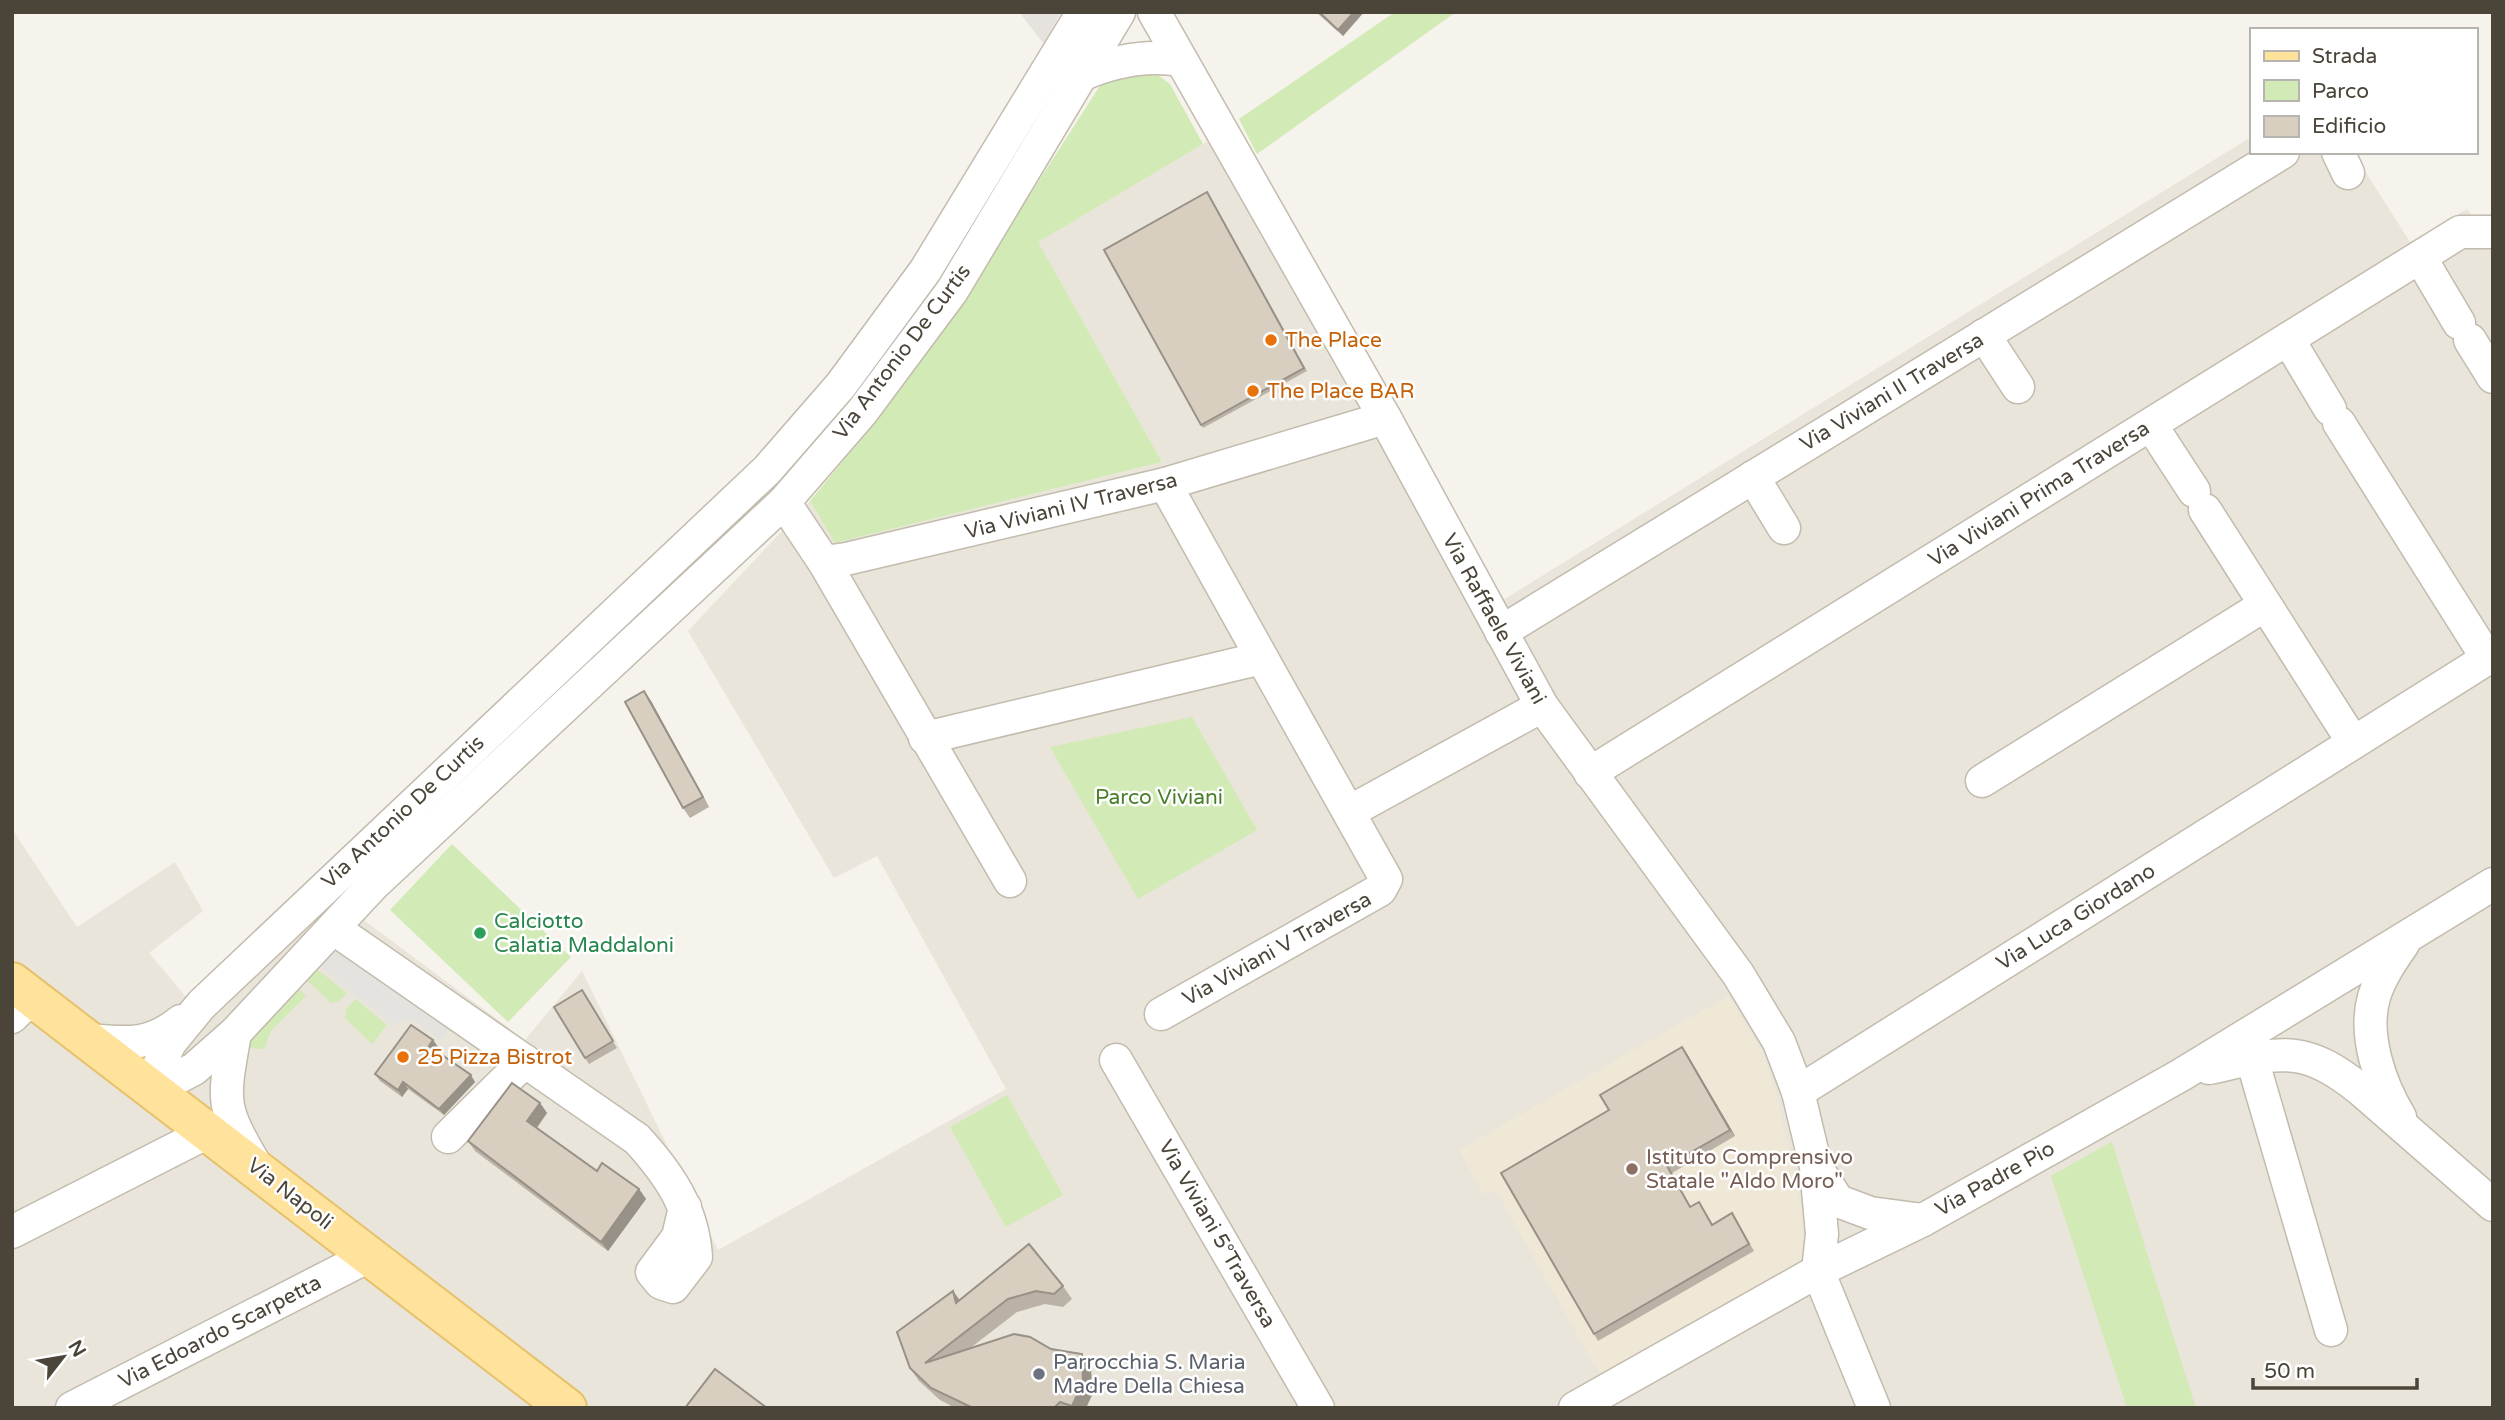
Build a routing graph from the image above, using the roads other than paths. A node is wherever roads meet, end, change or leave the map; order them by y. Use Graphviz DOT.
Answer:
graph roads {
  1 [pos="1083,12"];
  2 [pos="1119,12"];
  3 [pos="1154,12"];
  4 [pos="1180,60"];
  5 [pos="1081,75"];
  6 [pos="2280,154"];
  7 [pos="2493,232"];
  8 [pos="2420,257"];
  9 [pos="1984,335"];
  10 [pos="2288,339"];
  11 [pos="2493,377"];
  12 [pos="2018,387"];
  13 [pos="1385,418"];
  14 [pos="2151,425"];
  15 [pos="1753,477"];
  16 [pos="1165,484"];
  17 [pos="783,502"];
  18 [pos="1784,528"];
  19 [pos="824,562"];
  20 [pos="2266,605"];
  21 [pos="1501,632"];
  22 [pos="617,634"];
  23 [pos="2490,656"];
  24 [pos="1262,658"];
  25 [pos="1542,706"];
  26 [pos="925,738"];
  27 [pos="2353,742"];
  28 [pos="1590,773"];
  29 [pos="1982,781"];
  30 [pos="1349,813"];
  31 [pos="1010,881"];
  32 [pos="2493,884"];
  33 [pos="333,928"];
  34 [pos="2408,937"];
  35 [pos="19,998"];
  36 [pos="201,1005"];
  37 [pos="1161,1014"];
  38 [pos="235,1033"];
  39 [pos="88,1040"];
  40 [pos="2252,1059"];
  41 [pos="1116,1060"];
  42 [pos="525,1061"];
  43 [pos="2181,1075"];
  44 [pos="149,1086"];
  45 [pos="1798,1092"];
  46 [pos="2408,1130"];
  47 [pos="208,1132"];
  48 [pos="448,1137"];
  49 [pos="1816,1167"];
  50 [pos="258,1170"];
  51 [pos="2493,1205"];
  52 [pos="685,1207"];
  53 [pos="1923,1220"];
  54 [pos="12,1232"];
  55 [pos="369,1256"];
  56 [pos="1818,1271"];
  57 [pos="2331,1330"];
  58 [pos="554,1405"];
  59 [pos="72,1408"];
  60 [pos="1318,1408"];
  61 [pos="1575,1408"];
  62 [pos="1874,1408"];
  1 -- 22 [label="street, Via Antonio De Curtis"];
  2 -- 5 [label="street, Via Antonio De Curtis"];
  3 -- 4 [label="street, Via Raffaele Viviani"];
  4 -- 5 [label="street"];
  4 -- 13 [label="street, Via Raffaele Viviani"];
  5 -- 17 [label="street, Via Antonio De Curtis"];
  6 -- 9 [label="street, Via Viviani II Traversa"];
  7 -- 8 [label="street, Via Viviani Prima Traversa"];
  8 -- 10 [label="street, Via Viviani Prima Traversa"];
  8 -- 11 [label="street"];
  9 -- 12 [label="street"];
  9 -- 15 [label="street, Via Viviani II Traversa"];
  10 -- 14 [label="street, Via Viviani Prima Traversa"];
  10 -- 23 [label="street, Via Luca Giordano"];
  13 -- 16 [label="street, Via Viviani IV Traversa"];
  13 -- 21 [label="street, Via Raffaele Viviani"];
  14 -- 20 [label="street"];
  14 -- 28 [label="street, Via Viviani Prima Traversa"];
  15 -- 18 [label="street"];
  15 -- 21 [label="street, Via Viviani II Traversa"];
  16 -- 19 [label="street, Via Viviani IV Traversa"];
  16 -- 24 [label="street, Via Viviani V Traversa"];
  17 -- 19 [label="street"];
  17 -- 22 [label="street, Via Antonio De Curtis"];
  19 -- 26 [label="street"];
  20 -- 27 [label="street"];
  20 -- 29 [label="street"];
  21 -- 25 [label="street, Via Raffaele Viviani"];
  22 -- 33 [label="street, Via Antonio De Curtis"];
  22 -- 36 [label="street, Via Antonio De Curtis"];
  23 -- 27 [label="street, Via Luca Giordano"];
  24 -- 26 [label="street"];
  24 -- 30 [label="street, Via Viviani V Traversa"];
  25 -- 28 [label="street, Via Raffaele Viviani"];
  25 -- 30 [label="street"];
  26 -- 31 [label="street"];
  27 -- 45 [label="street, Via Luca Giordano"];
  28 -- 45 [label="street, Via Raffaele Viviani"];
  30 -- 37 [label="street, Via Viviani V Traversa"];
  32 -- 34 [label="street, Via Padre Pio"];
  33 -- 38 [label="street, Via Antonio De Curtis"];
  33 -- 42 [label="street"];
  34 -- 43 [label="street, Via Padre Pio"];
  34 -- 46 [label="street"];
  35 -- 39 [label="main road, Via Napoli"];
  36 -- 39 [label="street, Via Antonio De Curtis"];
  36 -- 44 [label="street, Via Antonio De Curtis"];
  38 -- 44 [label="street, Via Antonio De Curtis"];
  38 -- 50 [label="street"];
  39 -- 44 [label="main road, Via Napoli"];
  40 -- 43 [label="street"];
  40 -- 46 [label="street"];
  40 -- 57 [label="street"];
  41 -- 60 [label="street, Via Viviani 5°Traversa"];
  42 -- 48 [label="street"];
  42 -- 52 [label="street"];
  43 -- 53 [label="street, Via Padre Pio"];
  44 -- 47 [label="main road, Via Napoli"];
  45 -- 49 [label="street, Via Raffaele Viviani"];
  46 -- 51 [label="street"];
  47 -- 50 [label="main road, Via Napoli"];
  47 -- 54 [label="street"];
  49 -- 53 [label="street, Via Raffaele Viviani"];
  49 -- 56 [label="street, Via Raffaele Viviani"];
  50 -- 55 [label="main road, Via Napoli"];
  53 -- 56 [label="street, Via Padre Pio"];
  55 -- 58 [label="main road, Via Napoli"];
  55 -- 59 [label="street, Via Edoardo Scarpetta"];
  56 -- 61 [label="street, Via Padre Pio"];
  56 -- 62 [label="street, Via Raffaele Viviani"];
}
